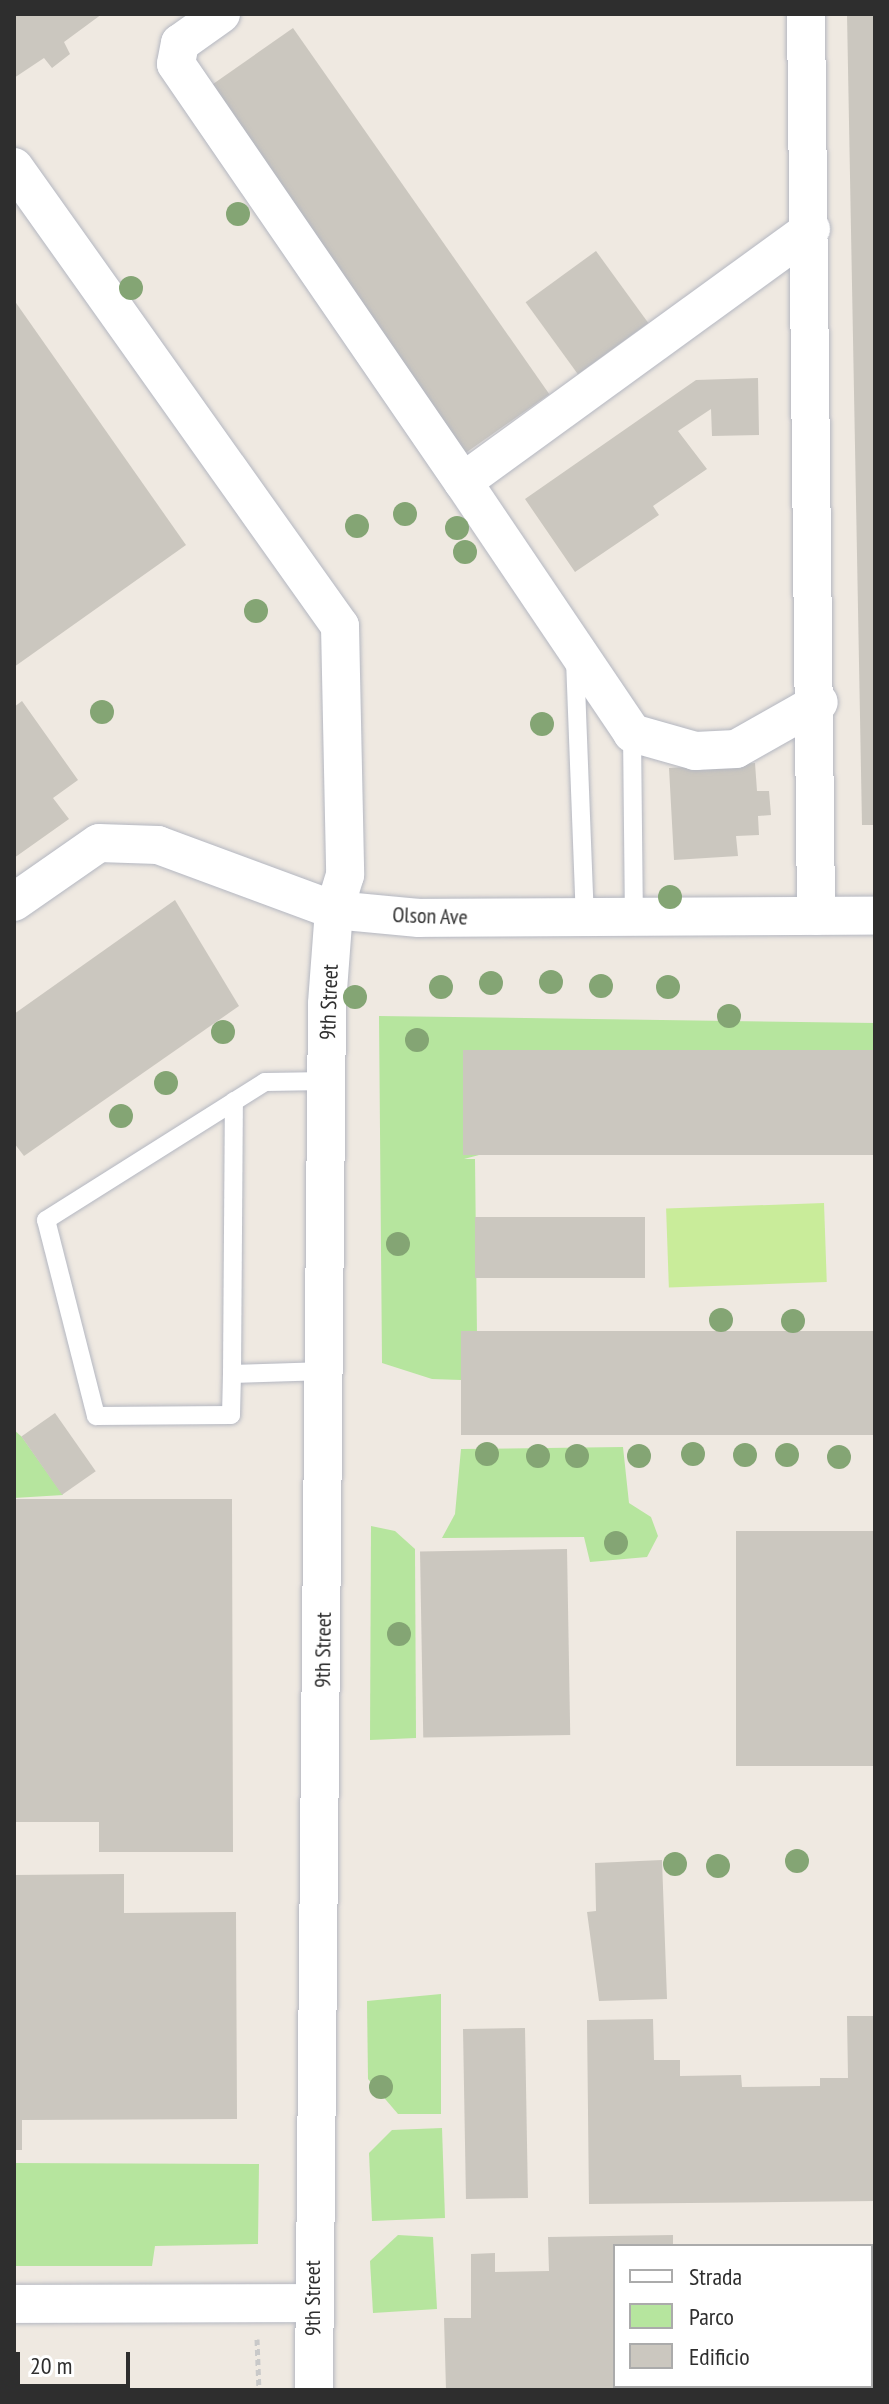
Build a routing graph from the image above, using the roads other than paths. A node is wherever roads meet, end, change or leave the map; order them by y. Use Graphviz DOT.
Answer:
graph roads {
  1 [pos="221,14"];
  2 [pos="806,14"];
  3 [pos="14,167"];
  4 [pos="811,229"];
  5 [pos="463,482"];
  6 [pos="575,649"];
  7 [pos="819,702"];
  8 [pos="632,733"];
  9 [pos="14,902"];
  10 [pos="334,910"];
  11 [pos="816,916"];
  12 [pos="875,916"];
  13 [pos="585,917"];
  14 [pos="634,917"];
  15 [pos="327,1081"];
  16 [pos="234,1101"];
  17 [pos="326,1371"];
  18 [pos="232,1374"];
  19 [pos="313,2303"];
  20 [pos="14,2304"];
  21 [pos="314,2390"];
  1 -- 5 [label="street"];
  2 -- 4 [label="street"];
  3 -- 10 [label="street, 9th Street"];
  4 -- 5 [label="street"];
  4 -- 7 [label="street"];
  5 -- 6 [label="street"];
  6 -- 8 [label="street"];
  6 -- 13 [label="lane"];
  7 -- 8 [label="street"];
  7 -- 11 [label="street"];
  8 -- 14 [label="lane"];
  9 -- 10 [label="street, Olson Ave"];
  10 -- 13 [label="street, Olson Ave"];
  10 -- 15 [label="street, 9th Street"];
  11 -- 12 [label="street, Olson Ave"];
  11 -- 14 [label="street, Olson Ave"];
  13 -- 14 [label="street, Olson Ave"];
  15 -- 16 [label="lane"];
  15 -- 17 [label="street, 9th Street"];
  16 -- 18 [label="lane"];
  16 -- 18 [label="lane"];
  17 -- 18 [label="lane"];
  17 -- 19 [label="street, 9th Street"];
  19 -- 20 [label="street"];
  19 -- 21 [label="street, 9th Street"];
}
